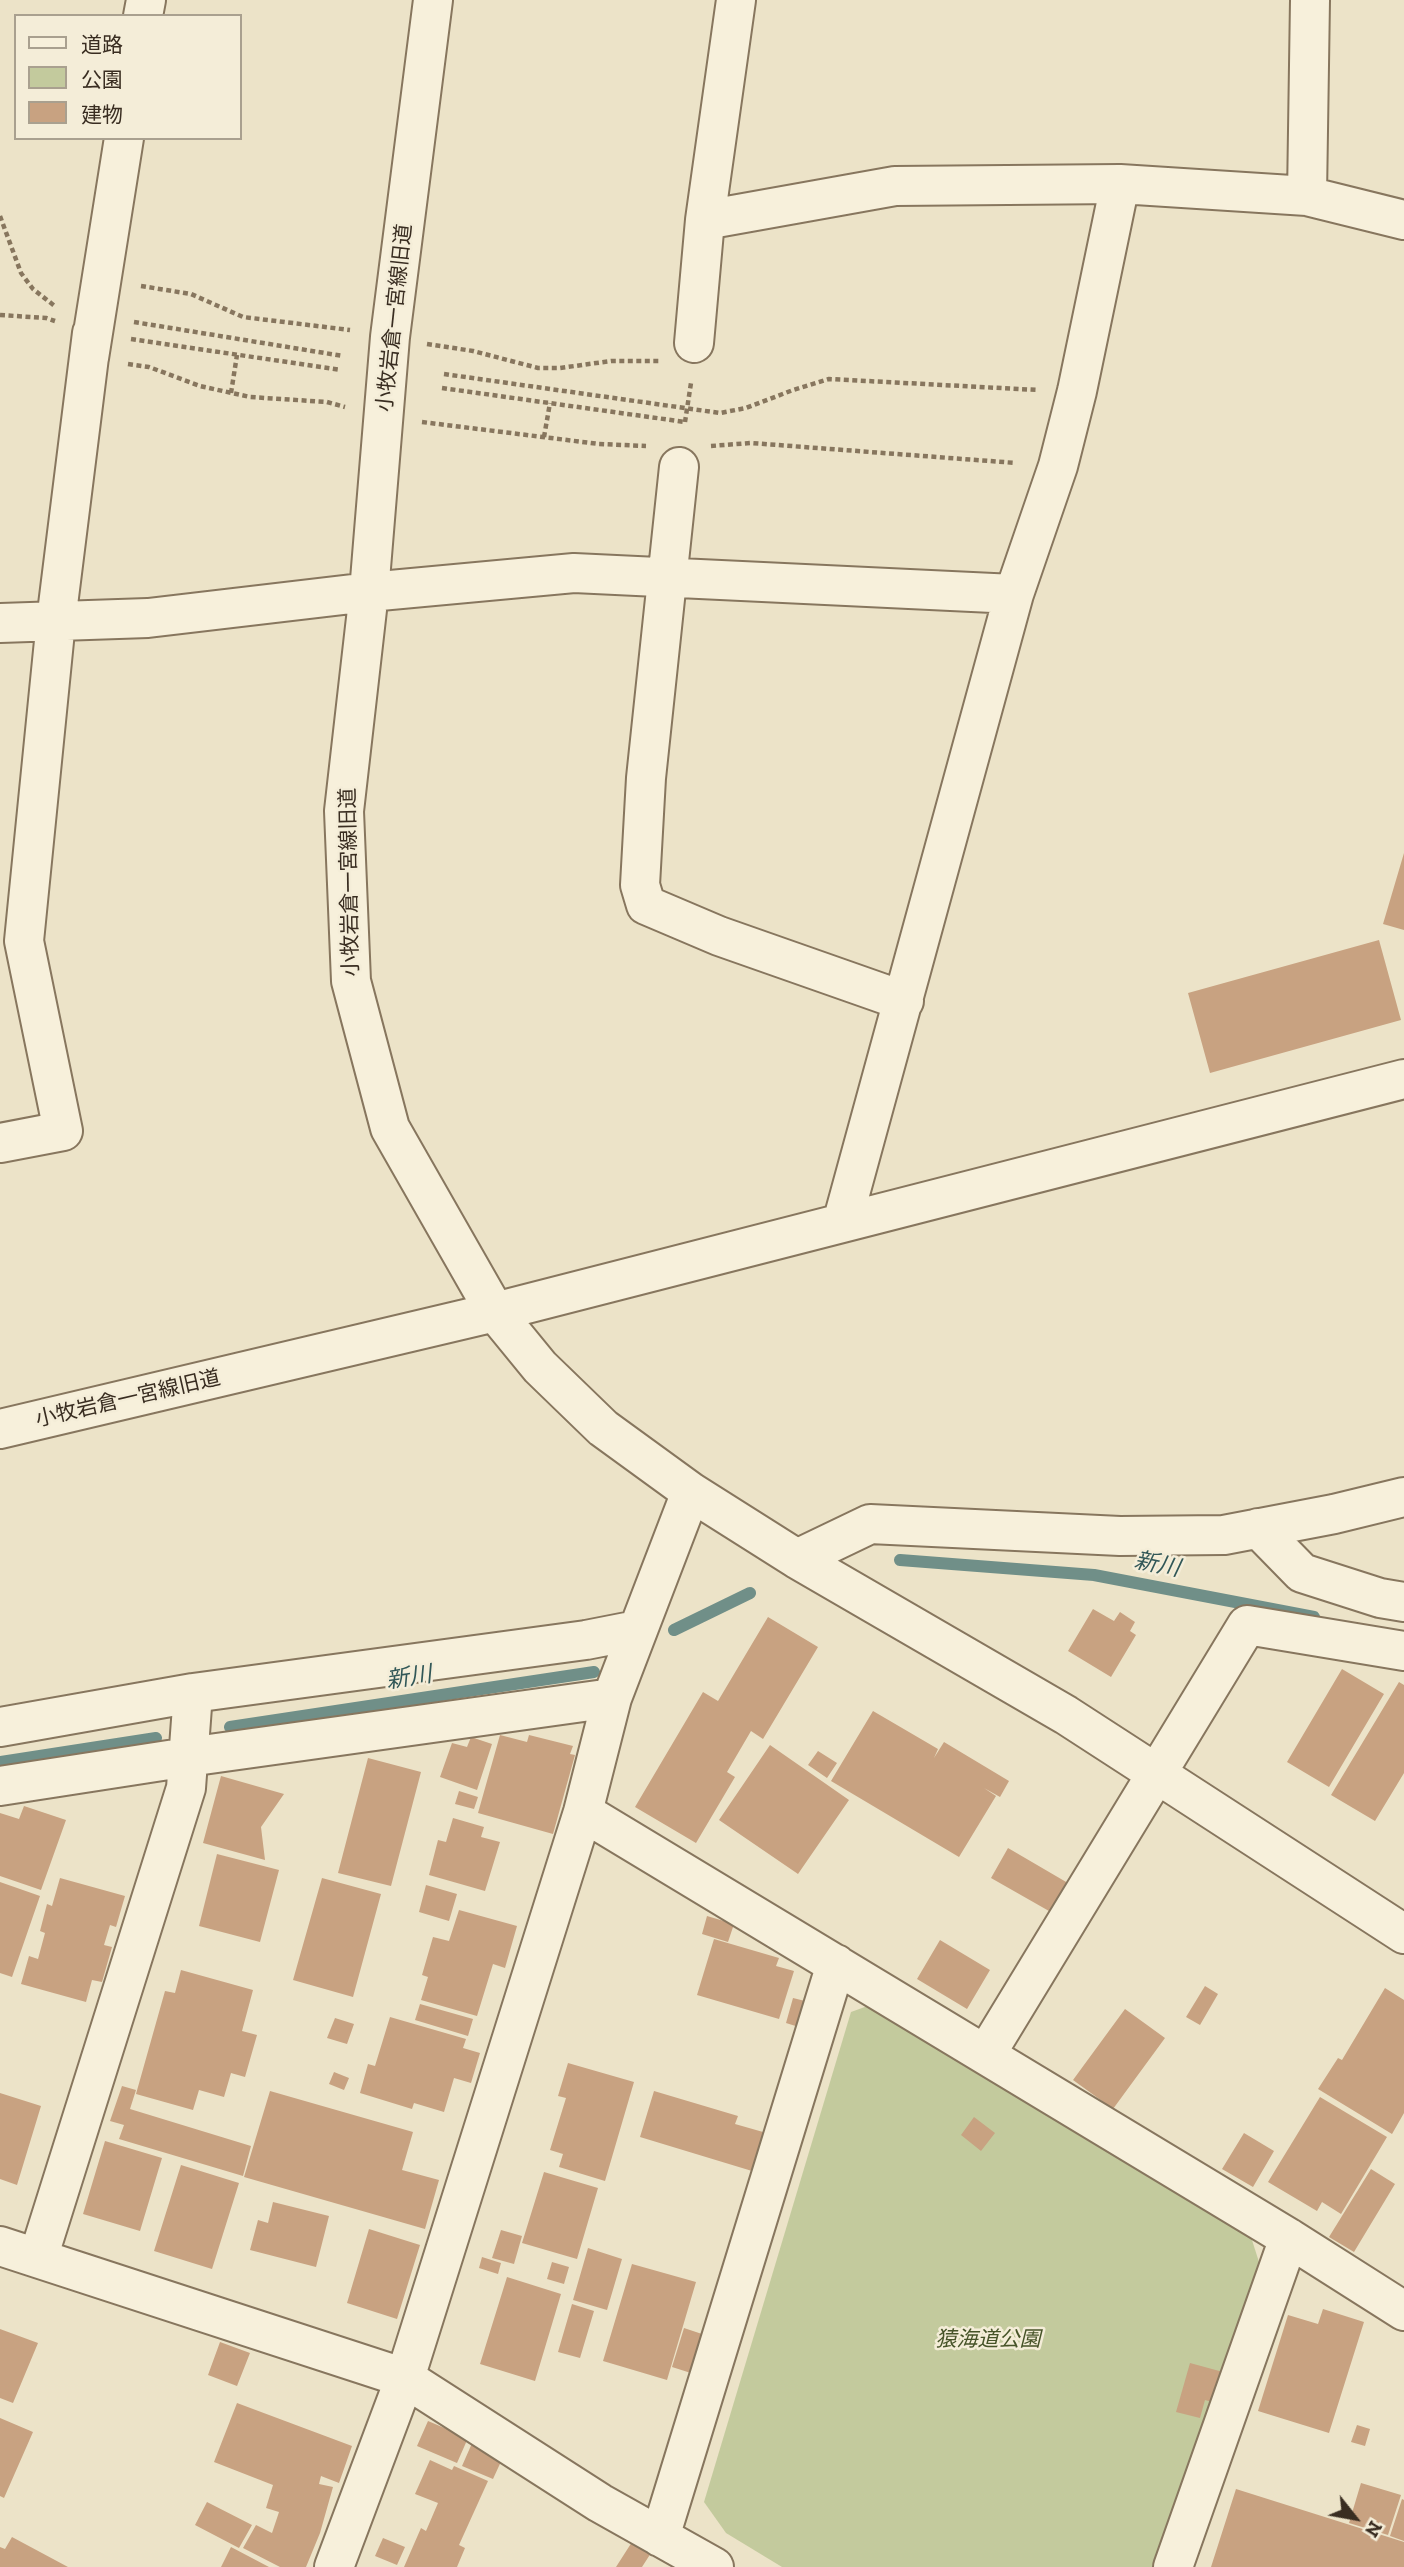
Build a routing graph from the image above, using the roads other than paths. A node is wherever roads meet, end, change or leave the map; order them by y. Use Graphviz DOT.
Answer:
graph roads {
  1 [pos="433,0"];
  2 [pos="736,0"];
  3 [pos="1310,0"];
  4 [pos="124,140"];
  5 [pos="1120,184"];
  6 [pos="1307,196"];
  7 [pos="1404,219"];
  8 [pos="705,220"];
  9 [pos="694,343"];
  10 [pos="680,457"];
  11 [pos="667,578"];
  12 [pos="369,592"];
  13 [pos="1014,594"];
  14 [pos="56,621"];
  15 [pos="0,623"];
  16 [pos="12,944"];
  17 [pos="904,1001"];
  18 [pos="1404,1079"];
  19 [pos="0,1143"];
  20 [pos="842,1223"];
  21 [pos="495,1312"];
  22 [pos="0,1429"];
  23 [pos="691,1492"];
  24 [pos="1404,1497"];
  25 [pos="1258,1528"];
  26 [pos="797,1559"];
  27 [pos="1404,1602"];
  28 [pos="637,1630"];
  29 [pos="1404,1651"];
  30 [pos="193,1693"];
  31 [pos="612,1698"];
  32 [pos="0,1727"];
  33 [pos="188,1758"];
  34 [pos="1158,1774"];
  35 [pos="0,1786"];
  36 [pos="583,1812"];
  37 [pos="1404,1934"];
  38 [pos="836,1964"];
  39 [pos="986,2054"];
  40 [pos="1289,2238"];
  41 [pos="0,2246"];
  42 [pos="38,2258"];
  43 [pos="1404,2311"];
  44 [pos="405,2378"];
  45 [pos="660,2537"];
  46 [pos="334,2567"];
  47 [pos="715,2567"];
  48 [pos="1173,2567"];
  1 -- 12 [label="street, 小牧岩倉一宮線旧道"];
  2 -- 8 [label="street"];
  3 -- 6 [label="street"];
  4 -- 14 [label="street"];
  5 -- 6 [label="street"];
  5 -- 8 [label="street"];
  5 -- 13 [label="street"];
  6 -- 7 [label="street"];
  8 -- 9 [label="street"];
  10 -- 11 [label="street"];
  11 -- 12 [label="street"];
  11 -- 13 [label="street"];
  11 -- 17 [label="street"];
  12 -- 14 [label="street"];
  12 -- 21 [label="street, 小牧岩倉一宮線旧道"];
  13 -- 17 [label="street"];
  14 -- 15 [label="street"];
  14 -- 16 [label="street"];
  16 -- 19 [label="street"];
  17 -- 20 [label="street"];
  18 -- 20 [label="street"];
  20 -- 21 [label="street"];
  21 -- 22 [label="street, 小牧岩倉一宮線旧道"];
  21 -- 23 [label="street"];
  23 -- 26 [label="street"];
  23 -- 28 [label="street"];
  24 -- 25 [label="street"];
  25 -- 26 [label="street"];
  25 -- 27 [label="street"];
  26 -- 34 [label="street"];
  28 -- 30 [label="street"];
  28 -- 31 [label="street"];
  29 -- 34 [label="street"];
  30 -- 32 [label="street"];
  30 -- 33 [label="street"];
  31 -- 33 [label="street"];
  31 -- 36 [label="street"];
  33 -- 35 [label="street"];
  33 -- 42 [label="street"];
  34 -- 37 [label="street"];
  34 -- 39 [label="street"];
  36 -- 38 [label="street"];
  36 -- 44 [label="street"];
  38 -- 39 [label="street"];
  38 -- 45 [label="street"];
  39 -- 40 [label="street"];
  40 -- 43 [label="street"];
  40 -- 48 [label="street"];
  41 -- 42 [label="street"];
  42 -- 44 [label="street"];
  44 -- 45 [label="street"];
  44 -- 46 [label="street"];
  45 -- 47 [label="street"];
}
